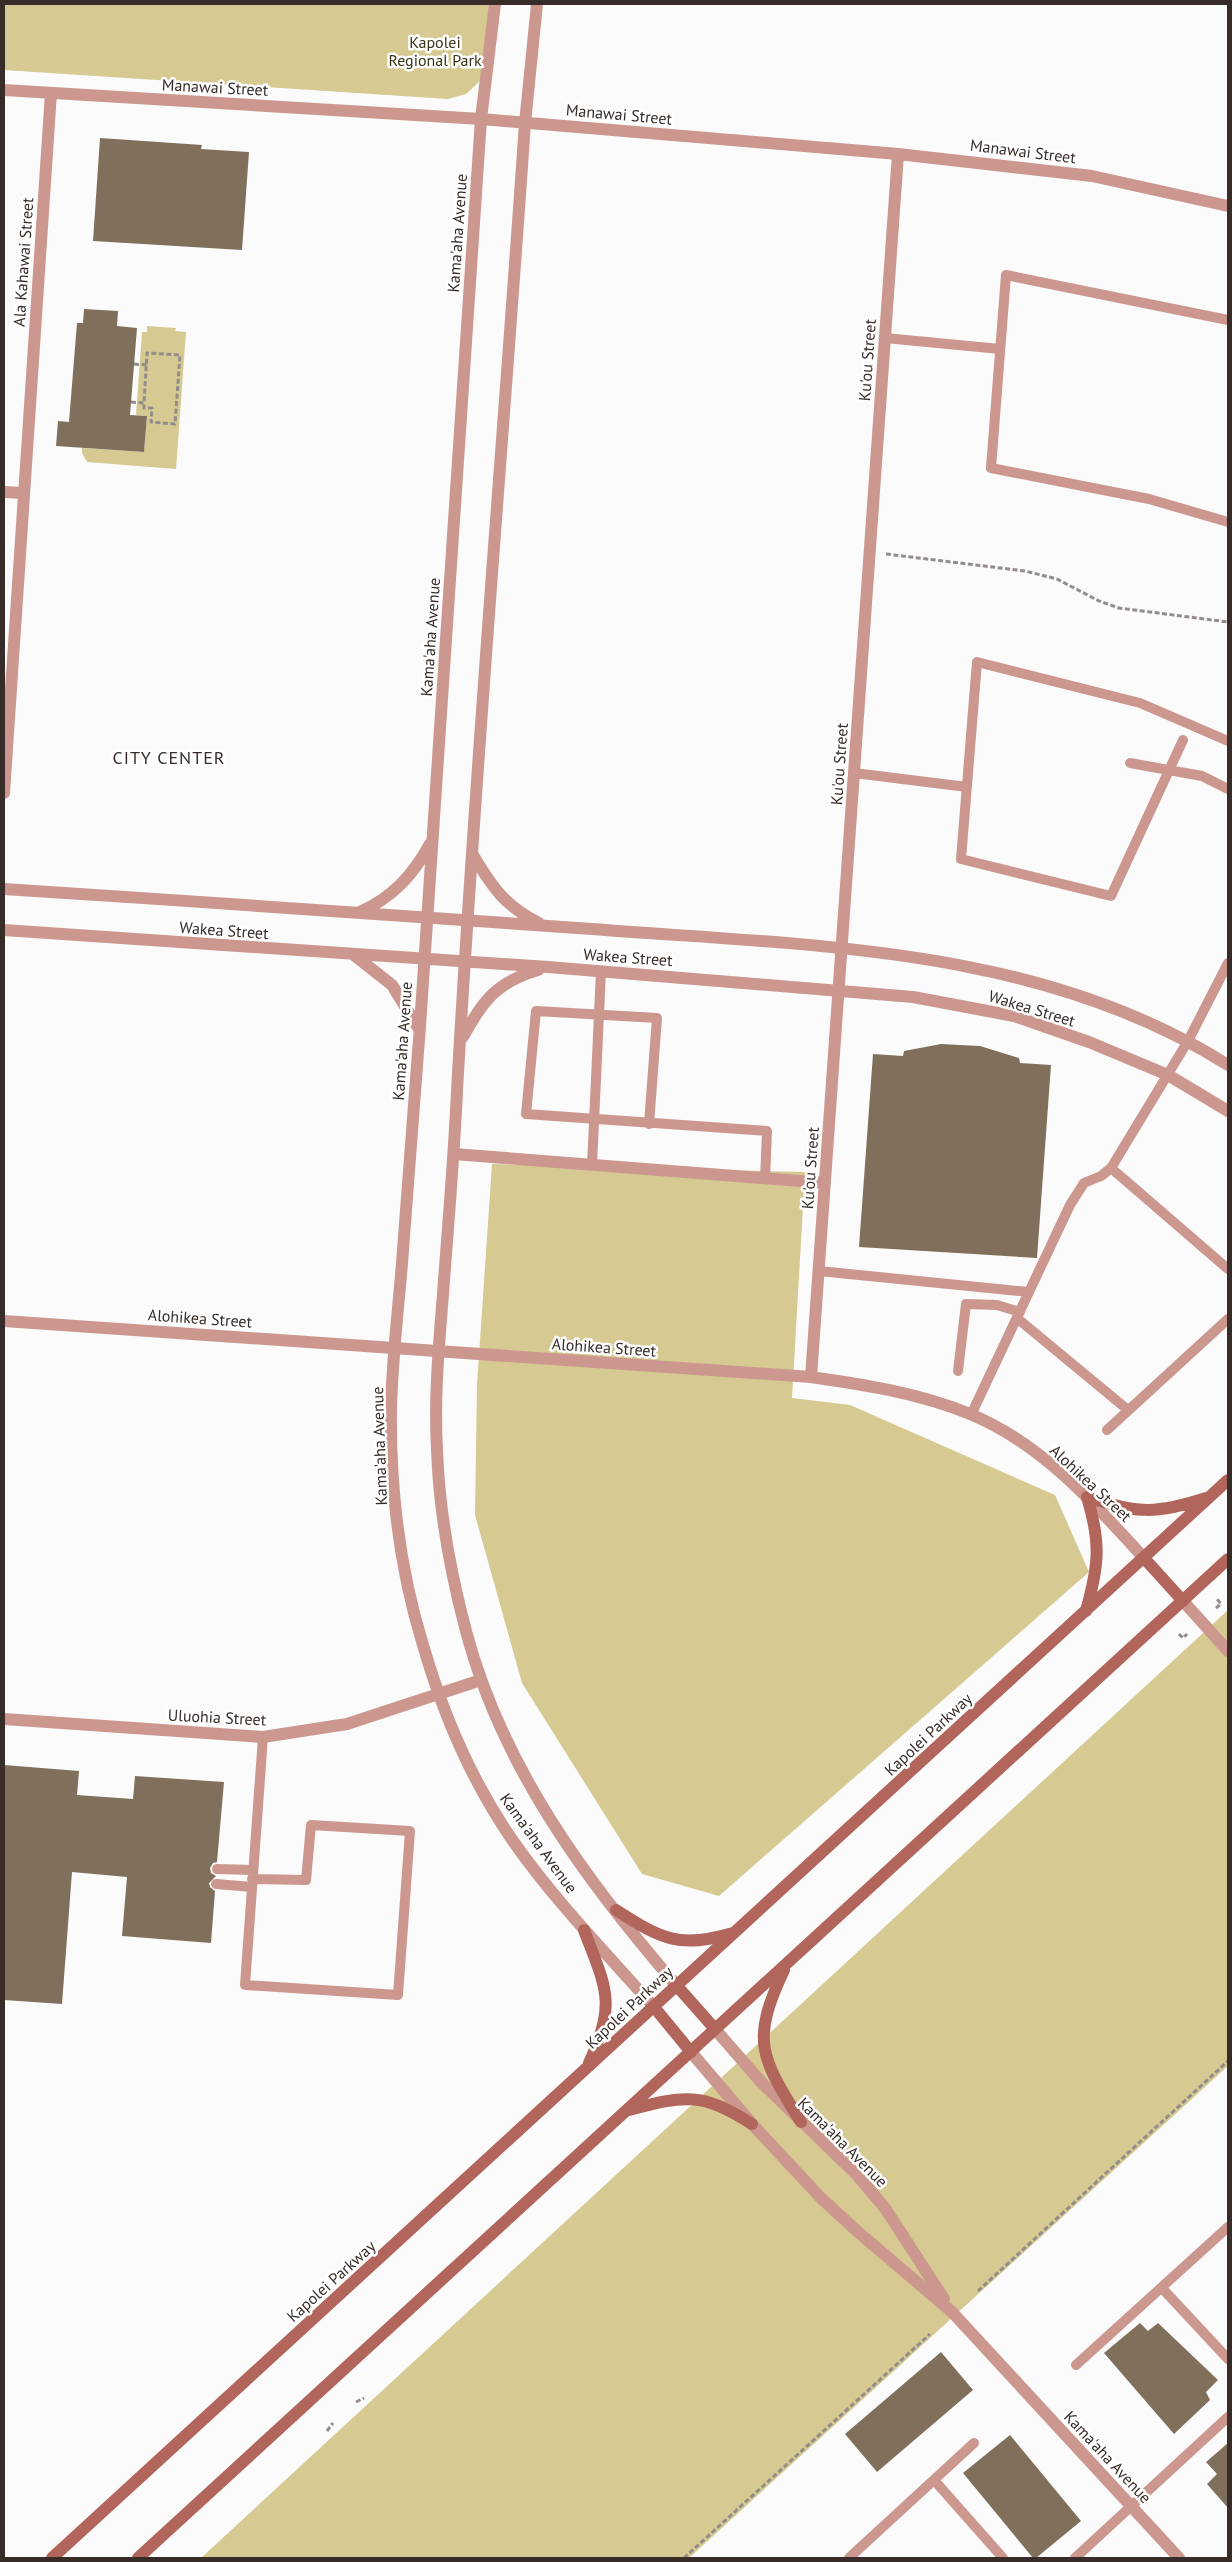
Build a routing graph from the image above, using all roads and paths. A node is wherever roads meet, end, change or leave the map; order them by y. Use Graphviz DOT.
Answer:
graph roads {
  1 [pos="495,4"];
  2 [pos="537,4"];
  3 [pos="4,90"];
  4 [pos="51,93"];
  5 [pos="481,119"];
  6 [pos="525,123"];
  7 [pos="898,154"];
  8 [pos="1228,206"];
  9 [pos="1228,320"];
  10 [pos="885,338"];
  11 [pos="1000,349"];
  12 [pos="134,364"];
  13 [pos="147,365"];
  14 [pos="131,402"];
  15 [pos="144,403"];
  16 [pos="4,492"];
  17 [pos="23,493"];
  18 [pos="1228,522"];
  19 [pos="870,552"];
  20 [pos="1228,622"];
  21 [pos="1183,740"];
  22 [pos="1228,741"];
  23 [pos="1130,763"];
  24 [pos="1170,770"];
  25 [pos="854,773"];
  26 [pos="967,786"];
  27 [pos="1228,789"];
  28 [pos="4,793"];
  29 [pos="432,840"];
  30 [pos="473,855"];
  31 [pos="4,889"];
  32 [pos="359,913"];
  33 [pos="427,918"];
  34 [pos="469,921"];
  35 [pos="543,926"];
  36 [pos="4,930"];
  37 [pos="842,949"];
  38 [pos="354,956"];
  39 [pos="424,960"];
  40 [pos="466,962"];
  41 [pos="1228,963"];
  42 [pos="548,967"];
  43 [pos="601,971"];
  44 [pos="839,990"];
  45 [pos="599,1016"];
  46 [pos="420,1029"];
  47 [pos="460,1041"];
  48 [pos="1188,1042"];
  49 [pos="1228,1065"];
  50 [pos="1168,1076"];
  51 [pos="1228,1111"];
  52 [pos="594,1120"];
  53 [pos="649,1124"];
  54 [pos="454,1154"];
  55 [pos="592,1165"];
  56 [pos="1111,1168"];
  57 [pos="765,1179"];
  58 [pos="825,1183"];
  59 [pos="1228,1269"];
  60 [pos="819,1271"];
  61 [pos="1029,1292"];
  62 [pos="1018,1315"];
  63 [pos="1228,1319"];
  64 [pos="4,1321"];
  65 [pos="395,1348"];
  66 [pos="439,1352"];
  67 [pos="958,1371"];
  68 [pos="811,1378"];
  69 [pos="1128,1410"];
  70 [pos="971,1415"];
  71 [pos="1108,1430"];
  72 [pos="1228,1480"];
  73 [pos="1087,1497"];
  74 [pos="1210,1497"];
  75 [pos="1144,1558"];
  76 [pos="1228,1559"];
  77 [pos="1217,1599"];
  78 [pos="1182,1601"];
  79 [pos="1216,1608"];
  80 [pos="1086,1611"];
  81 [pos="1179,1634"];
  82 [pos="1188,1634"];
  83 [pos="1228,1651"];
  84 [pos="481,1680"];
  85 [pos="439,1695"];
  86 [pos="4,1719"];
  87 [pos="263,1737"];
  88 [pos="217,1869"];
  89 [pos="252,1879"];
  90 [pos="216,1884"];
  91 [pos="616,1910"];
  92 [pos="584,1930"];
  93 [pos="736,1932"];
  94 [pos="786,1964"];
  95 [pos="677,1986"];
  96 [pos="654,2007"];
  97 [pos="715,2030"];
  98 [pos="691,2052"];
  99 [pos="1228,2062"];
  100 [pos="586,2070"];
  101 [pos="627,2111"];
  102 [pos="801,2122"];
  103 [pos="752,2124"];
  104 [pos="1228,2228"];
  105 [pos="1162,2288"];
  106 [pos="978,2291"];
  107 [pos="952,2312"];
  108 [pos="930,2334"];
  109 [pos="1228,2360"];
  110 [pos="1076,2365"];
  111 [pos="364,2398"];
  112 [pos="356,2402"];
  113 [pos="1228,2417"];
  114 [pos="333,2423"];
  115 [pos="327,2431"];
  116 [pos="974,2443"];
  117 [pos="934,2480"];
  118 [pos="1131,2506"];
  119 [pos="52,2558"];
  120 [pos="138,2558"];
  121 [pos="684,2558"];
  122 [pos="849,2558"];
  123 [pos="1003,2558"];
  124 [pos="1075,2558"];
  125 [pos="1179,2558"];
  1 -- 5 [label="street, Kama'aha Avenue"];
  2 -- 6 [label="street, Kama'aha Avenue"];
  3 -- 4 [label="street, Manawai Street"];
  4 -- 5 [label="street, Manawai Street"];
  4 -- 17 [label="street, Ala Kahawai Street"];
  5 -- 6 [label="street, Manawai Street"];
  5 -- 29 [label="street, Kama'aha Avenue"];
  6 -- 7 [label="street, Manawai Street"];
  6 -- 30 [label="street, Kama'aha Avenue"];
  7 -- 8 [label="street, Manawai Street"];
  7 -- 10 [label="street, Ku'ou Street"];
  9 -- 11 [label="lane"];
  10 -- 11 [label="lane"];
  10 -- 19 [label="street, Ku'ou Street"];
  11 -- 18 [label="lane"];
  12 -- 13 [label="path"];
  13 -- 15 [label="path"];
  13 -- 15 [label="path"];
  14 -- 15 [label="path"];
  16 -- 17 [label="street"];
  17 -- 28 [label="street, Ala Kahawai Street"];
  19 -- 20 [label="path"];
  19 -- 25 [label="street, Ku'ou Street"];
  21 -- 24 [label="lane"];
  22 -- 26 [label="lane"];
  23 -- 24 [label="lane"];
  24 -- 26 [label="lane"];
  24 -- 27 [label="lane"];
  25 -- 26 [label="lane"];
  25 -- 37 [label="street, Ku'ou Street"];
  29 -- 32 [label="street"];
  29 -- 33 [label="street, Kama'aha Avenue"];
  30 -- 34 [label="street, Kama'aha Avenue"];
  30 -- 35 [label="street"];
  31 -- 32 [label="street, Wakea Street"];
  32 -- 33 [label="street, Wakea Street"];
  33 -- 34 [label="street, Wakea Street"];
  33 -- 39 [label="street, Kama'aha Avenue"];
  34 -- 35 [label="street, Wakea Street"];
  34 -- 40 [label="street, Kama'aha Avenue"];
  35 -- 37 [label="street, Wakea Street"];
  36 -- 38 [label="street, Wakea Street"];
  37 -- 44 [label="street, Ku'ou Street"];
  37 -- 48 [label="street, Wakea Street"];
  38 -- 39 [label="street, Wakea Street"];
  38 -- 46 [label="street"];
  39 -- 40 [label="street, Wakea Street"];
  39 -- 46 [label="street, Kama'aha Avenue"];
  40 -- 42 [label="street, Wakea Street"];
  40 -- 47 [label="street, Kama'aha Avenue"];
  41 -- 48 [label="lane"];
  42 -- 43 [label="street, Wakea Street"];
  42 -- 47 [label="street"];
  43 -- 44 [label="street, Wakea Street"];
  43 -- 45 [label="lane"];
  44 -- 50 [label="street, Wakea Street"];
  44 -- 58 [label="street, Ku'ou Street"];
  45 -- 52 [label="lane"];
  45 -- 52 [label="lane"];
  45 -- 53 [label="lane"];
  46 -- 65 [label="street, Kama'aha Avenue"];
  47 -- 54 [label="street, Kama'aha Avenue"];
  48 -- 49 [label="street, Wakea Street"];
  48 -- 50 [label="lane"];
  50 -- 51 [label="street, Wakea Street"];
  50 -- 56 [label="lane"];
  52 -- 53 [label="lane"];
  52 -- 55 [label="lane"];
  53 -- 57 [label="lane"];
  54 -- 55 [label="street"];
  54 -- 66 [label="street, Kama'aha Avenue"];
  55 -- 57 [label="street"];
  56 -- 59 [label="lane"];
  56 -- 61 [label="lane"];
  57 -- 58 [label="street"];
  58 -- 60 [label="street, Ku'ou Street"];
  60 -- 61 [label="lane"];
  60 -- 68 [label="street, Ku'ou Street"];
  61 -- 62 [label="lane"];
  62 -- 67 [label="lane"];
  62 -- 69 [label="lane"];
  62 -- 70 [label="lane"];
  63 -- 69 [label="lane"];
  64 -- 65 [label="street, Alohikea Street"];
  65 -- 66 [label="street, Alohikea Street"];
  65 -- 85 [label="street, Kama'aha Avenue"];
  66 -- 68 [label="street, Alohikea Street"];
  66 -- 84 [label="street, Kama'aha Avenue"];
  68 -- 70 [label="street, Alohikea Street"];
  69 -- 71 [label="lane"];
  70 -- 73 [label="street, Alohikea Street"];
  72 -- 74 [label="main road, Kapolei Parkway"];
  73 -- 74 [label="main road"];
  73 -- 75 [label="street, Alohikea Street"];
  73 -- 80 [label="main road"];
  74 -- 75 [label="main road, Kapolei Parkway"];
  75 -- 78 [label="main road"];
  75 -- 80 [label="main road, Kapolei Parkway"];
  76 -- 78 [label="main road"];
  77 -- 79 [label="path"];
  78 -- 83 [label="street"];
  78 -- 94 [label="main road"];
  80 -- 93 [label="main road, Kapolei Parkway"];
  81 -- 82 [label="path"];
  84 -- 85 [label="street, Uluohia Street"];
  84 -- 91 [label="street, Kama'aha Avenue"];
  85 -- 87 [label="street, Uluohia Street"];
  85 -- 92 [label="street, Kama'aha Avenue"];
  86 -- 87 [label="street, Uluohia Street"];
  87 -- 89 [label="lane"];
  88 -- 89 [label="lane"];
  89 -- 89 [label="lane"];
  89 -- 90 [label="lane"];
  91 -- 93 [label="main road"];
  91 -- 95 [label="street, Kama'aha Avenue"];
  92 -- 96 [label="street, Kama'aha Avenue"];
  92 -- 100 [label="main road"];
  93 -- 95 [label="main road, Kapolei Parkway"];
  94 -- 97 [label="main road"];
  94 -- 102 [label="main road"];
  95 -- 96 [label="main road, Kapolei Parkway"];
  95 -- 97 [label="main road"];
  96 -- 98 [label="main road"];
  96 -- 100 [label="main road, Kapolei Parkway"];
  97 -- 98 [label="main road"];
  97 -- 102 [label="street, Kama'aha Avenue"];
  98 -- 101 [label="main road"];
  98 -- 103 [label="street, Kama'aha Avenue"];
  99 -- 106 [label="path"];
  100 -- 119 [label="main road, Kapolei Parkway"];
  101 -- 103 [label="main road"];
  101 -- 120 [label="main road"];
  102 -- 107 [label="street, Kama'aha Avenue"];
  103 -- 107 [label="street, Kama'aha Avenue"];
  104 -- 105 [label="lane"];
  105 -- 109 [label="lane"];
  105 -- 110 [label="lane"];
  107 -- 118 [label="street, Kama'aha Avenue"];
  108 -- 121 [label="path"];
  111 -- 112 [label="path"];
  113 -- 118 [label="lane"];
  114 -- 115 [label="path"];
  116 -- 117 [label="lane"];
  117 -- 122 [label="lane"];
  117 -- 123 [label="lane"];
  118 -- 124 [label="lane"];
  118 -- 125 [label="street, Kama'aha Avenue"];
}
